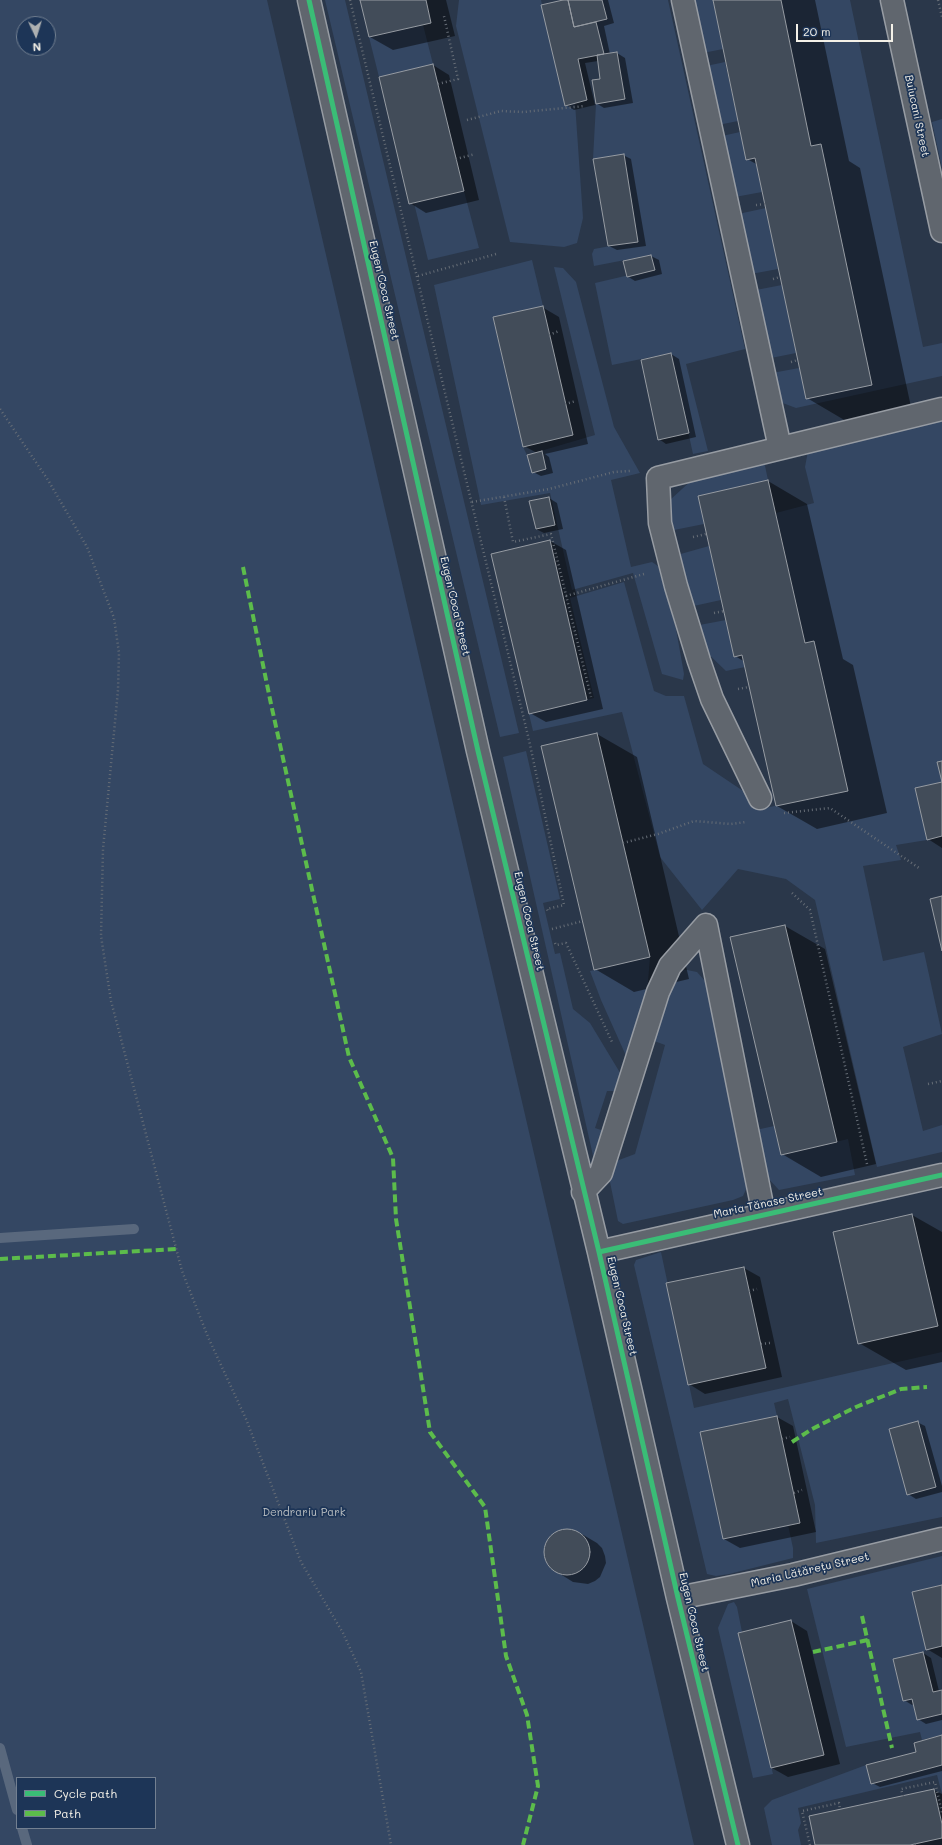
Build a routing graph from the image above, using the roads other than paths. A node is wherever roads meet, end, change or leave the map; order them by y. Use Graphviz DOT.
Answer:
graph roads {
  1 [pos="309,0"];
  2 [pos="683,0"];
  3 [pos="892,0"];
  4 [pos="942,231"];
  5 [pos="942,409"];
  6 [pos="780,448"];
  7 [pos="760,798"];
  8 [pos="942,1175"];
  9 [pos="583,1192"];
  10 [pos="764,1215"];
  11 [pos="599,1252"];
  12 [pos="942,1539"];
  13 [pos="678,1598"];
  14 [pos="738,1845"];
  1 -- 9 [label="street, Eugen Coca Street"];
  2 -- 6 [label="street"];
  3 -- 4 [label="street, Buiucani Street"];
  5 -- 6 [label="street"];
  6 -- 7 [label="street"];
  8 -- 10 [label="street, Maria Tănase Street"];
  9 -- 10 [label="street"];
  9 -- 11 [label="street, Eugen Coca Street"];
  10 -- 11 [label="street, Maria Tănase Street"];
  11 -- 13 [label="street, Eugen Coca Street"];
  12 -- 13 [label="street, Maria Lătărețu Street"];
  13 -- 14 [label="street, Eugen Coca Street"];
}
